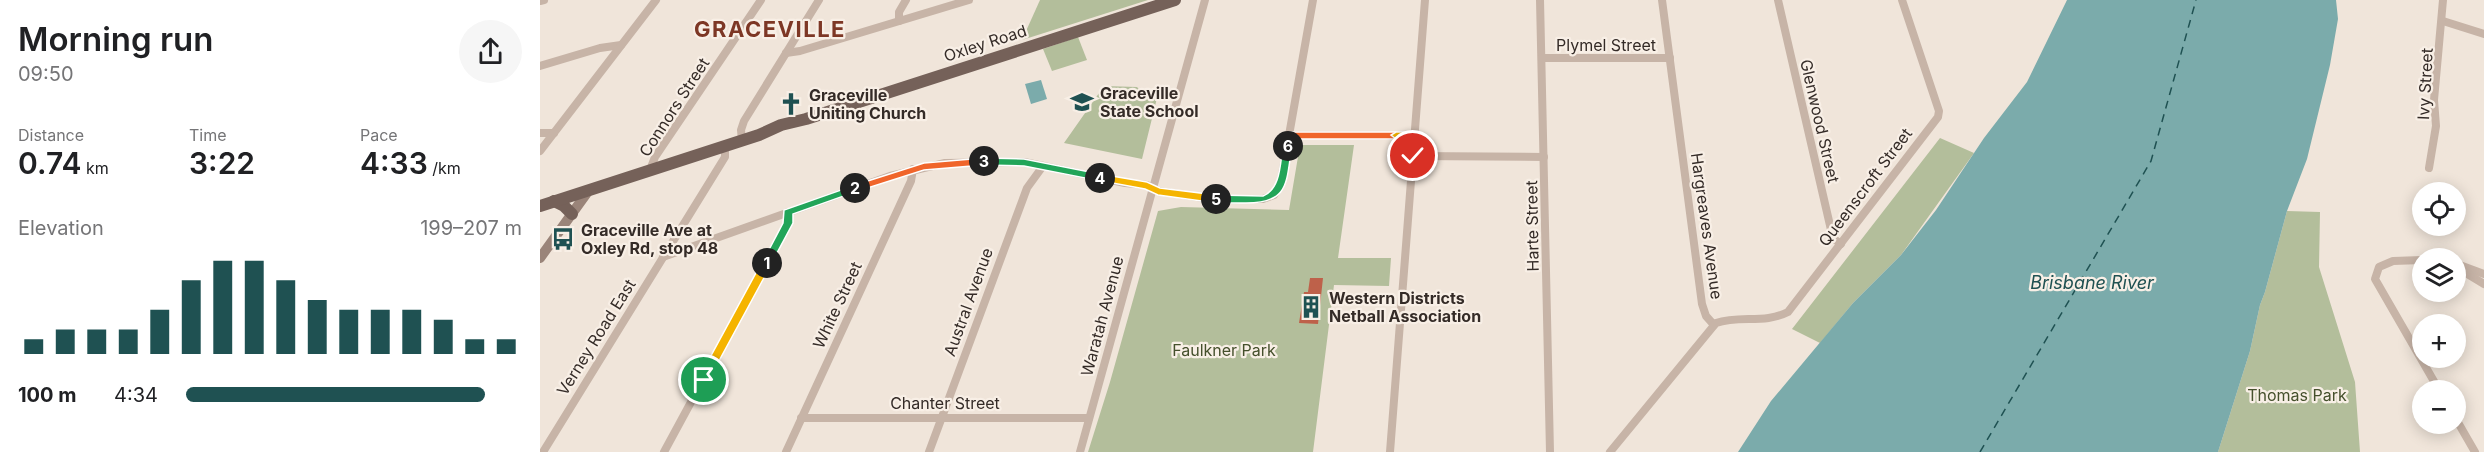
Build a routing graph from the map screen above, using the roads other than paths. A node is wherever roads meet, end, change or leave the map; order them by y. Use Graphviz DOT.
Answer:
graph roads {
  1 [pos="656,0"];
  2 [pos="761,0"];
  3 [pos="819,0"];
  4 [pos="906,0"];
  5 [pos="969,0"];
  6 [pos="1175,0"];
  7 [pos="1205,0"];
  8 [pos="1313,0"];
  9 [pos="1425,0"];
  10 [pos="1540,0"];
  11 [pos="1662,0"];
  12 [pos="1778,0"];
  13 [pos="1902,0"];
  14 [pos="2443,0"];
  15 [pos="899,21"];
  16 [pos="2442,21"];
  17 [pos="2484,34"];
  18 [pos="621,45"];
  19 [pos="786,53"];
  20 [pos="1542,58"];
  21 [pos="1670,58"];
  22 [pos="540,66"];
  23 [pos="554,132"];
  24 [pos="540,134"];
  25 [pos="1290,135"];
  26 [pos="1414,135"];
  27 [pos="742,140"];
  28 [pos="725,146"];
  29 [pos="540,151"];
  30 [pos="1413,156"];
  31 [pos="1544,157"];
  32 [pos="1042,166"];
  33 [pos="2428,168"];
  34 [pos="912,169"];
  35 [pos="650,170"];
  36 [pos="1152,188"];
  37 [pos="589,190"];
  38 [pos="554,201"];
  39 [pos="540,206"];
  40 [pos="788,212"];
  41 [pos="572,214"];
  42 [pos="1841,244"];
  43 [pos="663,257"];
  44 [pos="540,258"];
  45 [pos="2412,260"];
  46 [pos="2466,268"];
  47 [pos="2466,272"];
  48 [pos="2484,274"];
  49 [pos="2484,284"];
  50 [pos="1714,325"];
  51 [pos="2433,380"];
  52 [pos="801,418"];
  53 [pos="941,418"];
  54 [pos="1089,418"];
  55 [pos="2465,434"];
  56 [pos="543,452"];
  57 [pos="664,452"];
  58 [pos="786,452"];
  59 [pos="929,452"];
  60 [pos="1080,452"];
  61 [pos="1390,452"];
  62 [pos="1550,452"];
  63 [pos="1610,452"];
  64 [pos="2475,452"];
  1 -- 18 [label="street"];
  2 -- 35 [label="street, Connors Street"];
  3 -- 19 [label="street"];
  4 -- 15 [label="street"];
  5 -- 15 [label="street"];
  6 -- 27 [label="main road, Oxley Road"];
  7 -- 36 [label="street, Waratah Avenue"];
  8 -- 25 [label="street"];
  9 -- 26 [label="street"];
  10 -- 20 [label="street, Harte Street"];
  11 -- 21 [label="street, Hargreaves Avenue"];
  12 -- 42 [label="street, Glenwood Street"];
  13 -- 42 [label="street, Queenscroft Street"];
  14 -- 16 [label="street, Ivy Street"];
  15 -- 19 [label="street"];
  16 -- 17 [label="street"];
  16 -- 33 [label="street, Ivy Street"];
  18 -- 22 [label="street"];
  18 -- 23 [label="street"];
  19 -- 27 [label="street"];
  20 -- 21 [label="street, Plymel Street"];
  20 -- 31 [label="street, Harte Street"];
  21 -- 50 [label="street, Hargreaves Avenue"];
  23 -- 24 [label="street"];
  23 -- 29 [label="street"];
  25 -- 26 [label="street"];
  25 -- 36 [label="street"];
  26 -- 30 [label="street"];
  27 -- 28 [label="main road, Oxley Road"];
  28 -- 35 [label="main road, Oxley Road"];
  28 -- 43 [label="street, Verney Road East"];
  30 -- 31 [label="street"];
  30 -- 61 [label="street"];
  31 -- 62 [label="street, Harte Street"];
  32 -- 34 [label="street"];
  32 -- 36 [label="street"];
  32 -- 53 [label="street, Austral Avenue"];
  34 -- 40 [label="street"];
  34 -- 52 [label="street, White Street"];
  35 -- 37 [label="main road, Oxley Road"];
  36 -- 54 [label="street, Waratah Avenue"];
  37 -- 38 [label="main road, Oxley Road"];
  37 -- 41 [label="main road"];
  38 -- 39 [label="main road, Oxley Road"];
  38 -- 41 [label="main road"];
  40 -- 43 [label="street"];
  40 -- 57 [label="street"];
  41 -- 44 [label="main road"];
  42 -- 50 [label="street, Queenscroft Street"];
  43 -- 56 [label="street, Verney Road East"];
  45 -- 51 [label="street"];
  46 -- 48 [label="street"];
  47 -- 49 [label="street"];
  50 -- 63 [label="street"];
  52 -- 53 [label="street, Chanter Street"];
  52 -- 58 [label="street, White Street"];
  53 -- 54 [label="street, Chanter Street"];
  53 -- 59 [label="street, Austral Avenue"];
  54 -- 60 [label="street, Waratah Avenue"];
  55 -- 64 [label="street"];
}
